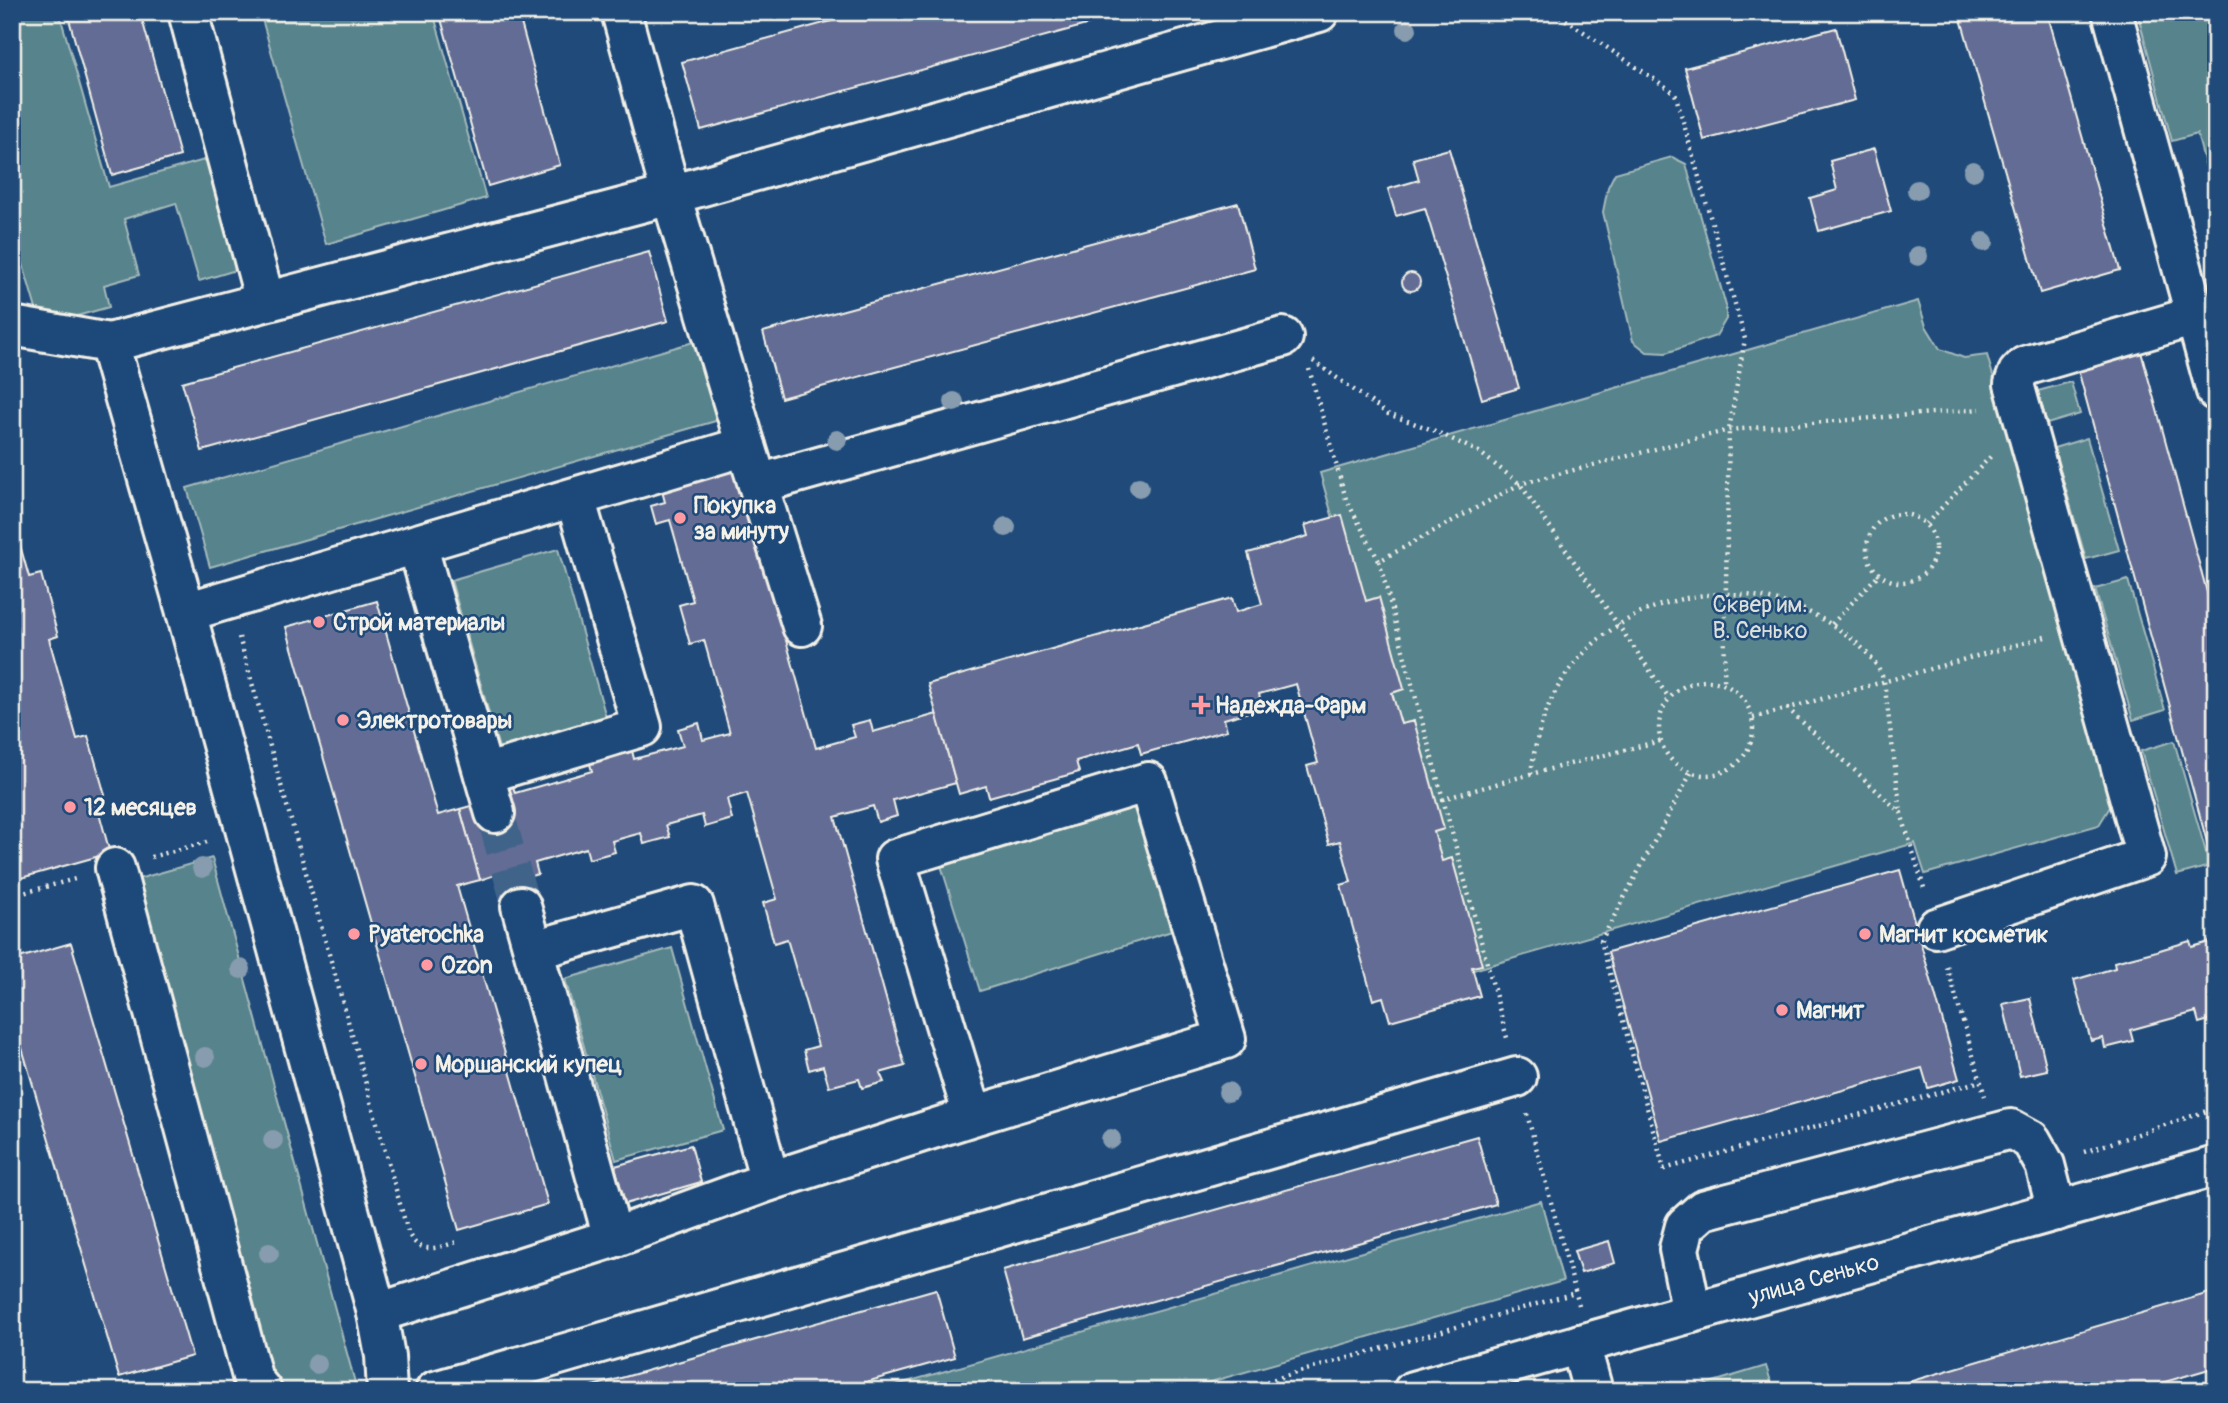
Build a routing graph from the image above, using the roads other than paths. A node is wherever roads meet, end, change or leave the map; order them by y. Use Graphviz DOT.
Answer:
graph roads {
  1 [pos="188,12"];
  2 [pos="621,12"];
  3 [pos="1319,12"];
  4 [pos="2112,12"];
  5 [pos="1244,23"];
  6 [pos="671,195"];
  7 [pos="265,301"];
  8 [pos="2195,316"];
  9 [pos="12,326"];
  10 [pos="1283,337"];
  11 [pos="109,343"];
  12 [pos="2216,391"];
  13 [pos="746,446"];
  14 [pos="758,484"];
  15 [pos="575,498"];
  16 [pos="417,544"];
  17 [pos="186,612"];
  18 [pos="802,626"];
  19 [pos="484,774"];
  20 [pos="495,813"];
  21 [pos="115,867"];
  22 [pos="521,906"];
  23 [pos="1936,928"];
  24 [pos="534,950"];
  25 [pos="1517,1077"];
  26 [pos="973,1116"];
  27 [pos="2216,1166"];
  28 [pos="770,1181"];
  29 [pos="2057,1211"];
  30 [pos="613,1238"];
  31 [pos="377,1313"];
  32 [pos="1692,1313"];
  33 [pos="1580,1344"];
  34 [pos="262,1391"];
  35 [pos="387,1391"];
  36 [pos="435,1391"];
  37 [pos="1413,1391"];
  38 [pos="1593,1391"];
  1 -- 7 [label="street"];
  2 -- 6 [label="street"];
  3 -- 5 [label="street"];
  4 -- 8 [label="street"];
  5 -- 6 [label="street"];
  6 -- 7 [label="street"];
  6 -- 13 [label="street"];
  7 -- 11 [label="street"];
  8 -- 12 [label="street"];
  8 -- 23 [label="street"];
  9 -- 11 [label="street"];
  10 -- 14 [label="street"];
  11 -- 17 [label="street"];
  13 -- 14 [label="street"];
  13 -- 15 [label="street"];
  14 -- 18 [label="street"];
  15 -- 16 [label="street"];
  15 -- 19 [label="street"];
  16 -- 17 [label="street"];
  16 -- 19 [label="street"];
  17 -- 31 [label="street"];
  19 -- 20 [label="street"];
  21 -- 34 [label="street"];
  22 -- 24 [label="street"];
  24 -- 28 [label="street"];
  24 -- 30 [label="street"];
  25 -- 36 [label="street"];
  26 -- 26 [label="street"];
  26 -- 28 [label="street"];
  27 -- 29 [label="street, улица Сенько"];
  28 -- 30 [label="street"];
  29 -- 32 [label="street, улица Сенько"];
  29 -- 32 [label="street"];
  30 -- 31 [label="street"];
  31 -- 35 [label="street"];
  32 -- 33 [label="street, улица Сенько"];
  33 -- 37 [label="street, улица Сенько"];
  33 -- 38 [label="street"];
}
